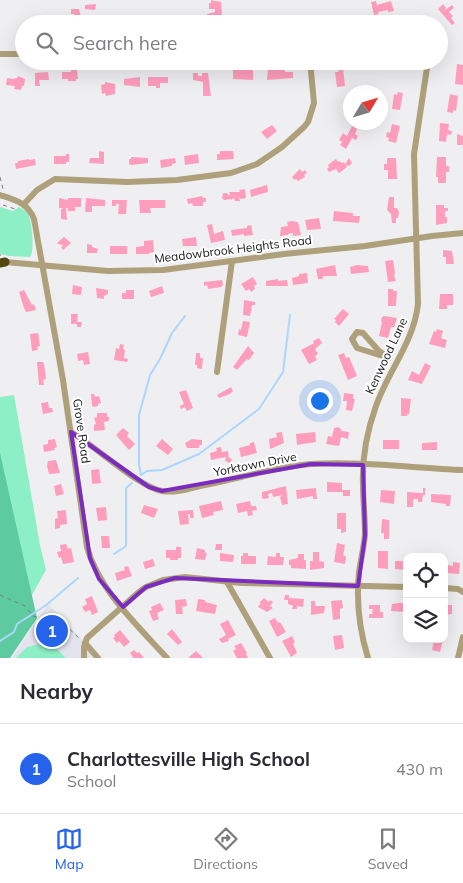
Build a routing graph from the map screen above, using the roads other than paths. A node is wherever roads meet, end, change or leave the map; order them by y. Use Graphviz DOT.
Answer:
graph roads {
  1 [pos="0,54"];
  2 [pos="15,54"];
  3 [pos="311,70"];
  4 [pos="427,70"];
  5 [pos="4,196"];
  6 [pos="24,204"];
  7 [pos="463,233"];
  8 [pos="416,239"];
  9 [pos="1,259"];
  10 [pos="232,261"];
  11 [pos="42,265"];
  12 [pos="389,358"];
  13 [pos="397,361"];
  14 [pos="217,372"];
  15 [pos="71,432"];
  16 [pos="363,465"];
  17 [pos="463,470"];
  18 [pos="227,582"];
  19 [pos="358,586"];
  20 [pos="403,587"];
  21 [pos="448,588"];
  22 [pos="463,592"];
  23 [pos="122,607"];
  24 [pos="463,636"];
  25 [pos="85,643"];
  26 [pos="84,658"];
  27 [pos="98,658"];
  28 [pos="167,658"];
  29 [pos="270,658"];
  30 [pos="368,658"];
  31 [pos="458,658"];
  1 -- 2 [label="street"];
  3 -- 6 [label="street"];
  4 -- 8 [label="street, Kenwood Lane"];
  5 -- 6 [label="street"];
  6 -- 11 [label="street, Grove Road"];
  7 -- 8 [label="street, Meadowbrook Heights Road"];
  8 -- 10 [label="street, Meadowbrook Heights Road"];
  8 -- 13 [label="street, Kenwood Lane"];
  9 -- 11 [label="street, Meadowbrook Heights Road"];
  10 -- 11 [label="street, Meadowbrook Heights Road"];
  10 -- 14 [label="street"];
  11 -- 15 [label="street, Grove Road"];
  12 -- 12 [label="street"];
  12 -- 13 [label="street"];
  13 -- 16 [label="street, Kenwood Lane"];
  15 -- 16 [label="street, Yorktown Drive"];
  15 -- 23 [label="street, Grove Road"];
  16 -- 17 [label="street, Yorktown Drive"];
  16 -- 19 [label="street, Kenwood Lane"];
  18 -- 19 [label="street"];
  18 -- 23 [label="street"];
  18 -- 29 [label="street"];
  19 -- 20 [label="street"];
  19 -- 30 [label="street, Kenwood Lane"];
  21 -- 22 [label="street"];
  23 -- 25 [label="street"];
  23 -- 28 [label="street, Grove Road"];
  24 -- 31 [label="street"];
  25 -- 26 [label="street"];
  25 -- 27 [label="street"];
}
